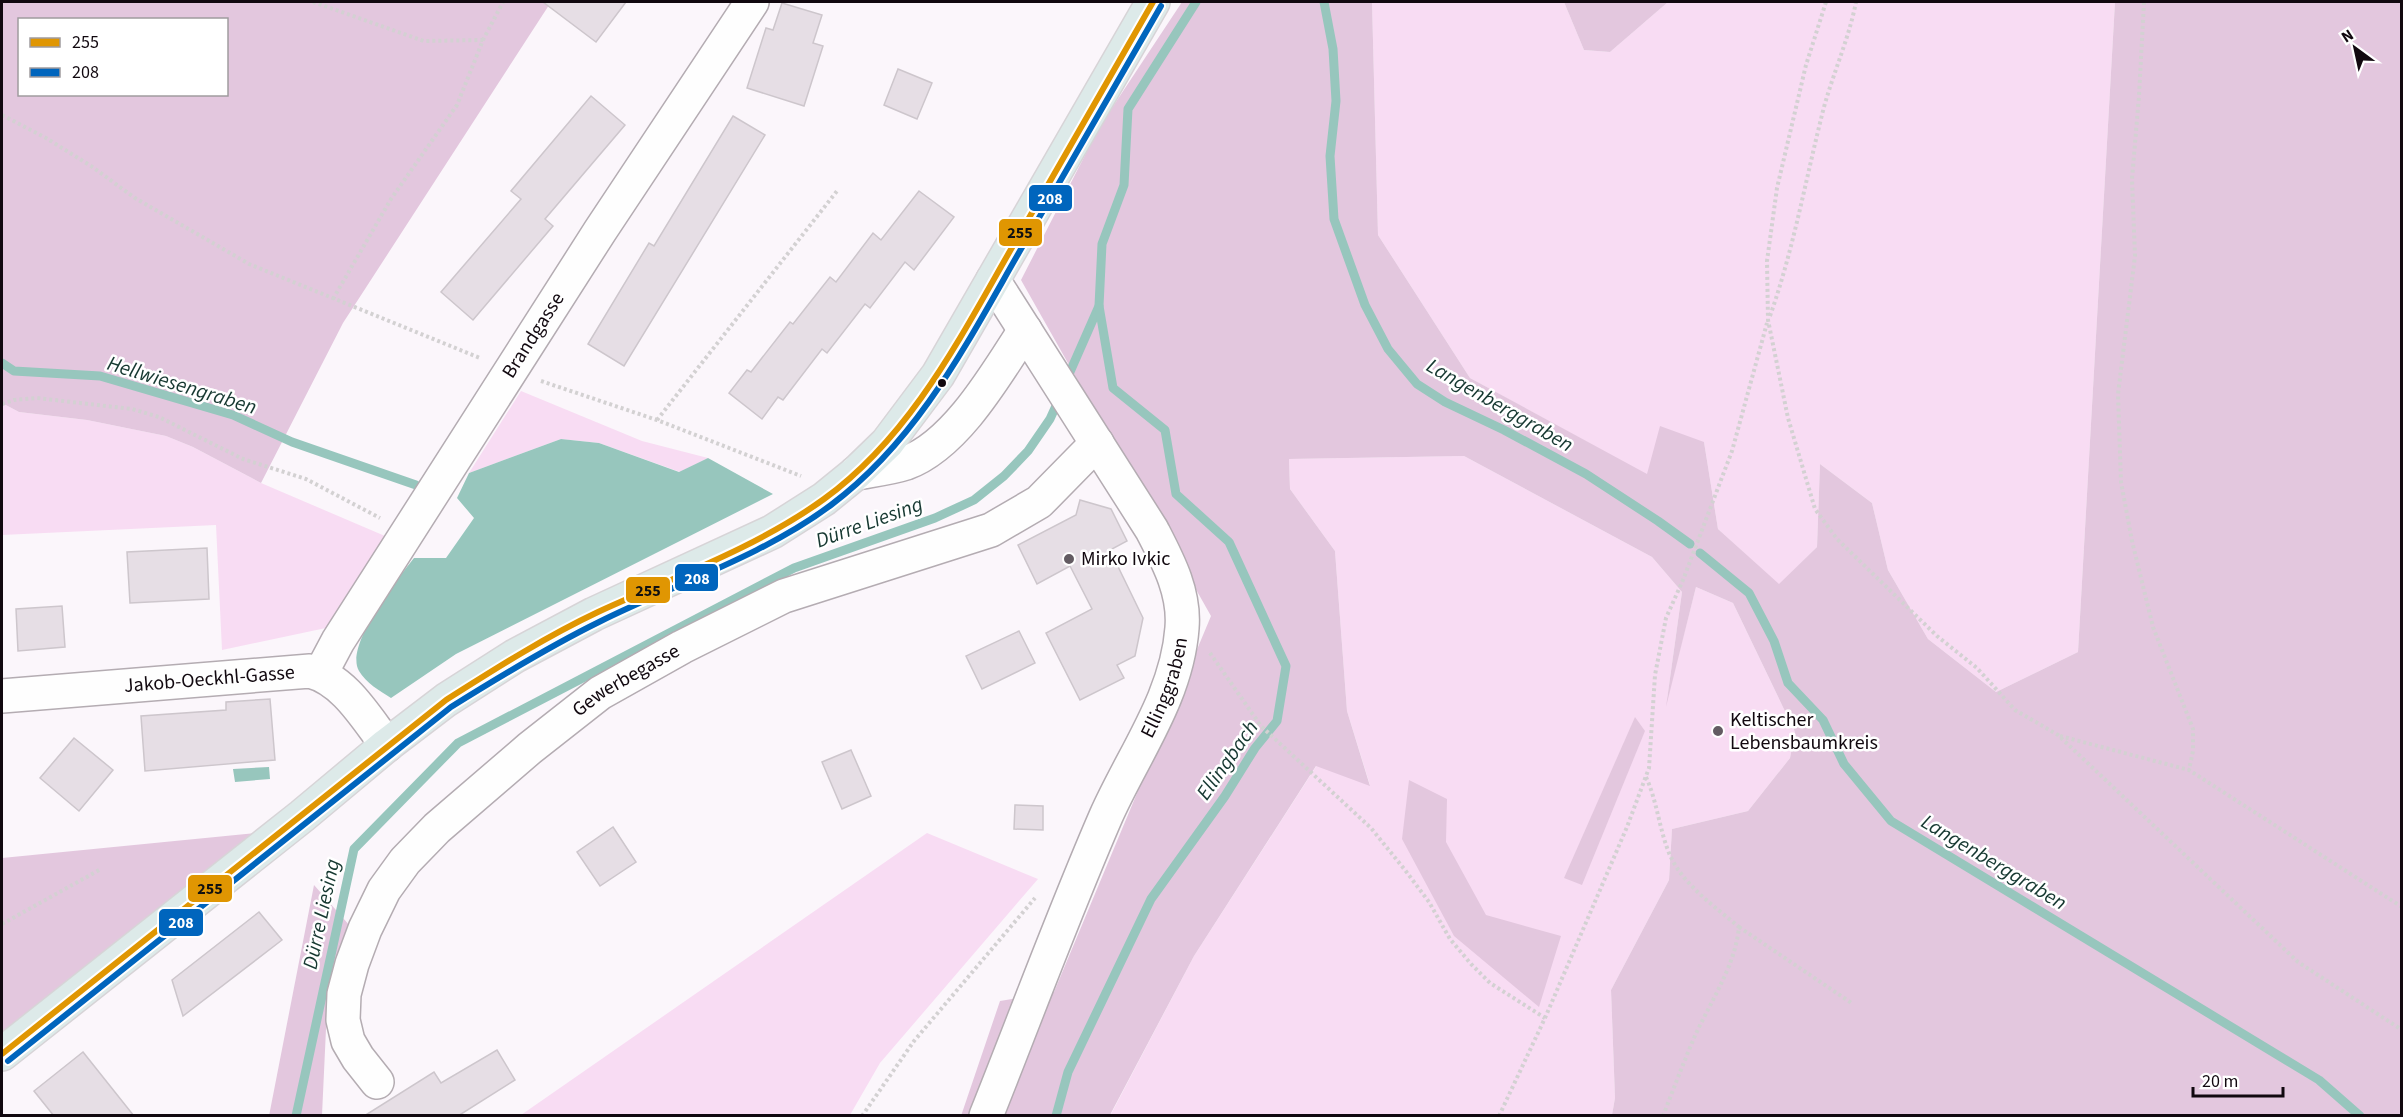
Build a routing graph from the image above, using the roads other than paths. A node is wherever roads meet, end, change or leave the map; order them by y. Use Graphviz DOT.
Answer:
graph roads {
  1 [pos="752,2"];
  2 [pos="1153,2"];
  3 [pos="993,280"];
  4 [pos="1025,330"];
  5 [pos="1097,443"];
  6 [pos="847,482"];
  7 [pos="321,673"];
  8 [pos="2,696"];
  9 [pos="387,745"];
  10 [pos="2,1054"];
  11 [pos="377,1082"];
  12 [pos="986,1116"];
  1 -- 7 [label="street, Brandgasse"];
  2 -- 3 [label="main road"];
  3 -- 4 [label="street, Ellinggraben"];
  3 -- 6 [label="main road"];
  4 -- 5 [label="street, Ellinggraben"];
  4 -- 6 [label="street"];
  5 -- 11 [label="street, Gewerbegasse"];
  5 -- 12 [label="street, Ellinggraben"];
  6 -- 9 [label="main road"];
  7 -- 8 [label="street, Jakob-Oeckhl-Gasse"];
  7 -- 9 [label="street, Jakob-Oeckhl-Gasse"];
  9 -- 10 [label="main road"];
}
